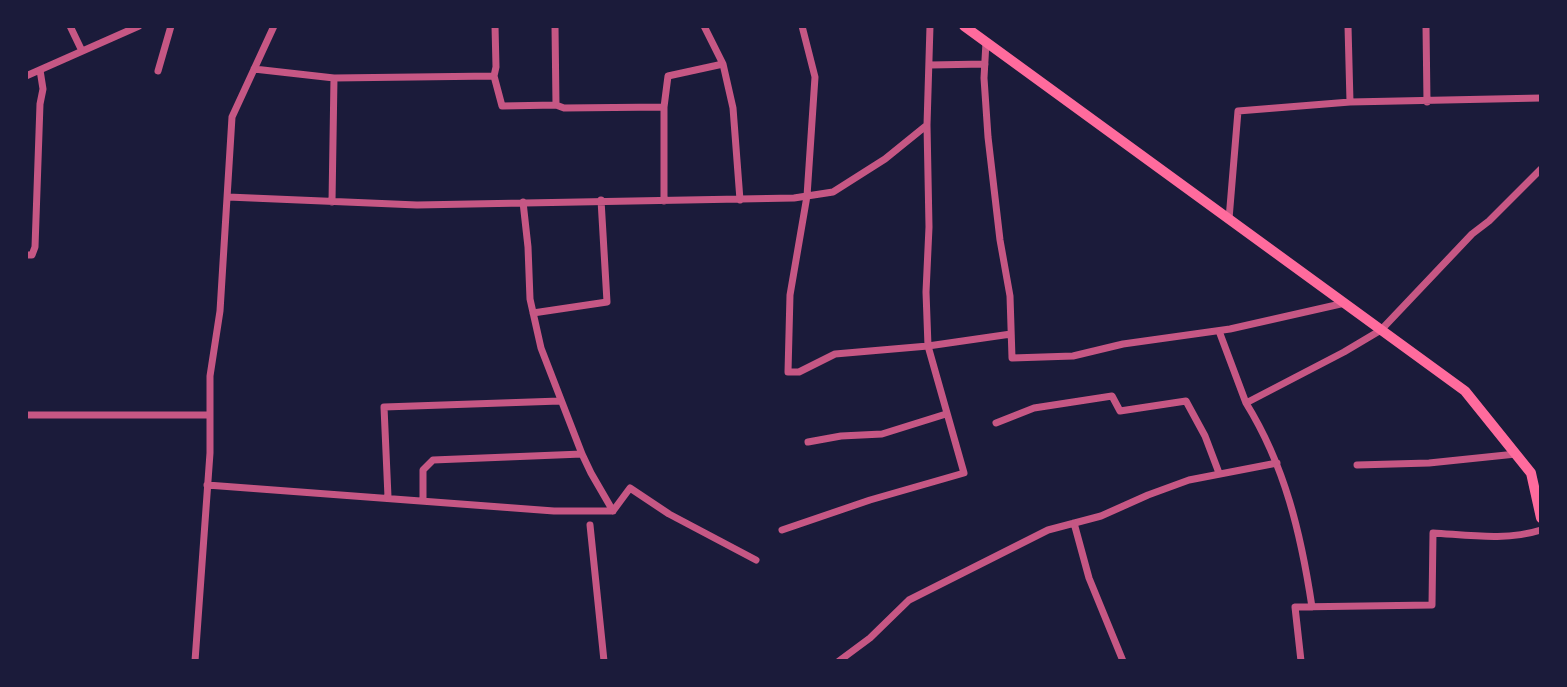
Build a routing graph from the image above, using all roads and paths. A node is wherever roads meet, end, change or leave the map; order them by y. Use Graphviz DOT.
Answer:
graph roads {
  1 [pos="70,26"];
  2 [pos="139,26"];
  3 [pos="171,26"];
  4 [pos="274,26"];
  5 [pos="495,26"];
  6 [pos="555,26"];
  7 [pos="704,26"];
  8 [pos="802,26"];
  9 [pos="930,26"];
  10 [pos="964,26"];
  11 [pos="1348,26"];
  12 [pos="1426,26"];
  13 [pos="986,42"];
  14 [pos="82,51"];
  15 [pos="723,64"];
  16 [pos="985,64"];
  17 [pos="930,65"];
  18 [pos="254,69"];
  19 [pos="40,70"];
  20 [pos="158,71"];
  21 [pos="26,76"];
  22 [pos="494,76"];
  23 [pos="334,78"];
  24 [pos="1541,98"];
  25 [pos="1350,102"];
  26 [pos="1427,102"];
  27 [pos="556,105"];
  28 [pos="664,107"];
  29 [pos="926,125"];
  30 [pos="1541,169"];
  31 [pos="807,196"];
  32 [pos="228,197"];
  33 [pos="601,200"];
  34 [pos="740,200"];
  35 [pos="664,201"];
  36 [pos="332,202"];
  37 [pos="523,202"];
  38 [pos="1229,219"];
  39 [pos="26,255"];
  40 [pos="1345,303"];
  41 [pos="533,313"];
  42 [pos="1381,330"];
  43 [pos="1219,331"];
  44 [pos="1011,334"];
  45 [pos="929,346"];
  46 [pos="560,401"];
  47 [pos="1246,403"];
  48 [pos="946,414"];
  49 [pos="26,415"];
  50 [pos="210,415"];
  51 [pos="996,423"];
  52 [pos="808,442"];
  53 [pos="582,454"];
  54 [pos="1516,454"];
  55 [pos="1277,463"];
  56 [pos="1357,465"];
  57 [pos="1219,473"];
  58 [pos="207,485"];
  59 [pos="388,497"];
  60 [pos="423,500"];
  61 [pos="613,511"];
  62 [pos="1541,518"];
  63 [pos="1074,523"];
  64 [pos="590,525"];
  65 [pos="782,530"];
  66 [pos="1541,530"];
  67 [pos="756,561"];
  68 [pos="1312,607"];
  69 [pos="195,661"];
  70 [pos="604,661"];
  71 [pos="839,661"];
  72 [pos="1123,661"];
  73 [pos="1301,661"];
  1 -- 14 [label="street"];
  2 -- 14 [label="street"];
  3 -- 20 [label="street"];
  4 -- 18 [label="street"];
  5 -- 22 [label="street"];
  6 -- 27 [label="street"];
  7 -- 15 [label="street"];
  8 -- 31 [label="street"];
  9 -- 17 [label="street"];
  10 -- 13 [label="main road"];
  11 -- 25 [label="street"];
  12 -- 26 [label="street"];
  13 -- 16 [label="street"];
  13 -- 38 [label="main road"];
  14 -- 19 [label="street"];
  15 -- 28 [label="street"];
  15 -- 34 [label="street"];
  16 -- 17 [label="street"];
  16 -- 44 [label="street"];
  17 -- 29 [label="street"];
  18 -- 23 [label="street"];
  18 -- 32 [label="street"];
  19 -- 21 [label="street"];
  19 -- 39 [label="street"];
  22 -- 23 [label="street"];
  22 -- 27 [label="street"];
  23 -- 36 [label="street"];
  24 -- 26 [label="street"];
  25 -- 26 [label="street"];
  25 -- 38 [label="street"];
  27 -- 28 [label="street"];
  28 -- 35 [label="street"];
  29 -- 31 [label="street"];
  29 -- 45 [label="street"];
  30 -- 42 [label="street"];
  31 -- 34 [label="street"];
  31 -- 45 [label="street"];
  32 -- 36 [label="street"];
  32 -- 50 [label="street"];
  33 -- 35 [label="street"];
  33 -- 37 [label="street"];
  33 -- 41 [label="street"];
  34 -- 35 [label="street"];
  36 -- 37 [label="street"];
  37 -- 41 [label="street"];
  38 -- 40 [label="main road"];
  40 -- 42 [label="main road"];
  40 -- 43 [label="street"];
  41 -- 46 [label="street"];
  42 -- 47 [label="street"];
  42 -- 54 [label="main road"];
  43 -- 44 [label="street"];
  43 -- 47 [label="street"];
  44 -- 45 [label="street"];
  45 -- 48 [label="street"];
  46 -- 53 [label="street"];
  46 -- 59 [label="street"];
  47 -- 55 [label="street"];
  48 -- 52 [label="street"];
  48 -- 65 [label="street"];
  49 -- 50 [label="street"];
  50 -- 58 [label="street"];
  51 -- 57 [label="street"];
  53 -- 60 [label="street"];
  53 -- 61 [label="street"];
  54 -- 56 [label="street"];
  54 -- 62 [label="main road"];
  55 -- 57 [label="street"];
  55 -- 68 [label="street"];
  57 -- 63 [label="street"];
  58 -- 59 [label="street"];
  58 -- 69 [label="street"];
  59 -- 60 [label="street"];
  60 -- 61 [label="street"];
  61 -- 67 [label="street"];
  63 -- 71 [label="street"];
  63 -- 72 [label="street"];
  64 -- 70 [label="street"];
  66 -- 68 [label="street"];
  68 -- 73 [label="street"];
}
